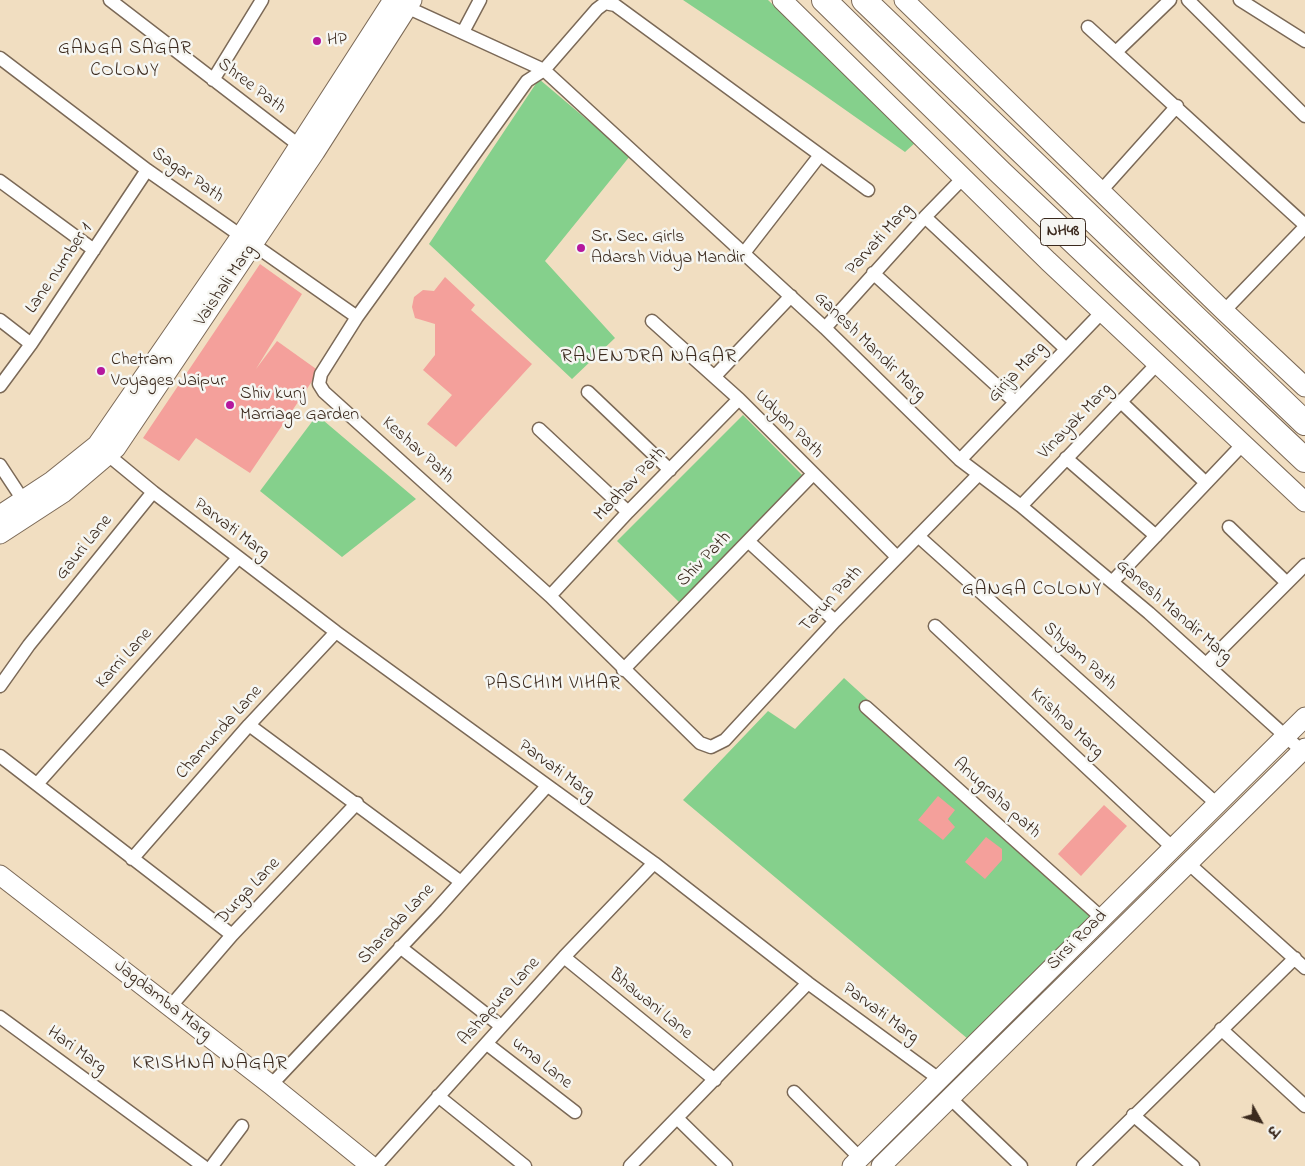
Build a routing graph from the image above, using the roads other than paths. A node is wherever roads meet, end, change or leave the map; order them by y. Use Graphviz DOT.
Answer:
graph roads {
  1 [pos="110,0"];
  2 [pos="262,0"];
  3 [pos="480,0"];
  4 [pos="782,0"];
  5 [pos="824,0"];
  6 [pos="864,0"];
  7 [pos="904,0"];
  8 [pos="1170,0"];
  9 [pos="1188,0"];
  10 [pos="1240,0"];
  11 [pos="401,2"];
  12 [pos="1088,26"];
  13 [pos="463,32"];
  14 [pos="1305,42"];
  15 [pos="1117,51"];
  16 [pos="0,58"];
  17 [pos="544,70"];
  18 [pos="358,72"];
  19 [pos="213,80"];
  20 [pos="1177,106"];
  21 [pos="1305,116"];
  22 [pos="300,146"];
  23 [pos="820,155"];
  24 [pos="147,170"];
  25 [pos="964,178"];
  26 [pos="0,181"];
  27 [pos="868,190"];
  28 [pos="1100,192"];
  29 [pos="925,217"];
  30 [pos="1305,226"];
  31 [pos="248,240"];
  32 [pos="94,250"];
  33 [pos="744,253"];
  34 [pos="873,273"];
  35 [pos="791,296"];
  36 [pos="1224,311"];
  37 [pos="1102,312"];
  38 [pos="357,317"];
  39 [pos="0,320"];
  40 [pos="652,321"];
  41 [pos="825,328"];
  42 [pos="31,344"];
  43 [pos="1065,348"];
  44 [pos="1157,364"];
  45 [pos="715,376"];
  46 [pos="1304,384"];
  47 [pos="0,386"];
  48 [pos="588,392"];
  49 [pos="739,400"];
  50 [pos="1120,401"];
  51 [pos="1015,402"];
  52 [pos="1305,423"];
  53 [pos="539,430"];
  54 [pos="1243,444"];
  55 [pos="103,451"];
  56 [pos="1066,458"];
  57 [pos="960,460"];
  58 [pos="1305,460"];
  59 [pos="0,465"];
  60 [pos="670,470"];
  61 [pos="813,474"];
  62 [pos="978,474"];
  63 [pos="1206,483"];
  64 [pos="153,492"];
  65 [pos="23,500"];
  66 [pos="1305,502"];
  67 [pos="1021,506"];
  68 [pos="628,512"];
  69 [pos="0,515"];
  70 [pos="1229,528"];
  71 [pos="0,534"];
  72 [pos="918,536"];
  73 [pos="1156,536"];
  74 [pos="748,541"];
  75 [pos="897,557"];
  76 [pos="238,558"];
  77 [pos="1305,565"];
  78 [pos="1112,582"];
  79 [pos="1287,583"];
  80 [pos="550,596"];
  81 [pos="835,621"];
  82 [pos="935,626"];
  83 [pos="336,632"];
  84 [pos="1206,664"];
  85 [pos="623,670"];
  86 [pos="0,686"];
  87 [pos="866,706"];
  88 [pos="1305,717"];
  89 [pos="249,725"];
  90 [pos="1286,737"];
  91 [pos="711,747"];
  92 [pos="1303,749"];
  93 [pos="0,756"];
  94 [pos="38,783"];
  95 [pos="547,786"];
  96 [pos="357,803"];
  97 [pos="1217,804"];
  98 [pos="1173,848"];
  99 [pos="132,859"];
  100 [pos="1188,863"];
  101 [pos="654,864"];
  102 [pos="0,875"];
  103 [pos="461,882"];
  104 [pos="1102,918"];
  105 [pos="232,935"];
  106 [pos="400,948"];
  107 [pos="564,957"];
  108 [pos="1295,958"];
  109 [pos="1305,968"];
  110 [pos="808,983"];
  111 [pos="170,1007"];
  112 [pos="0,1017"];
  113 [pos="501,1026"];
  114 [pos="1220,1029"];
  115 [pos="487,1044"];
  116 [pos="939,1079"];
  117 [pos="715,1080"];
  118 [pos="271,1085"];
  119 [pos="794,1092"];
  120 [pos="438,1096"];
  121 [pos="949,1097"];
  122 [pos="1305,1106"];
  123 [pos="575,1112"];
  124 [pos="1134,1115"];
  125 [pos="678,1119"];
  126 [pos="242,1126"];
  127 [pos="856,1162"];
  128 [pos="203,1166"];
  129 [pos="212,1166"];
  130 [pos="371,1166"];
  131 [pos="376,1166"];
  132 [pos="524,1166"];
  133 [pos="630,1166"];
  134 [pos="726,1166"];
  135 [pos="881,1166"];
  136 [pos="1021,1166"];
  137 [pos="1083,1166"];
  138 [pos="1193,1166"];
  1 -- 19 [label="street, Shree Path"];
  2 -- 19 [label="street"];
  3 -- 13 [label="street"];
  4 -- 25 [label="street"];
  5 -- 58 [label="highway, NH48"];
  6 -- 52 [label="highway, NH48"];
  7 -- 28 [label="street"];
  8 -- 15 [label="street"];
  9 -- 21 [label="street"];
  10 -- 14 [label="street"];
  11 -- 13 [label="street, Ganesh Mandir Marg"];
  11 -- 18 [label="street, Vaishali Marg"];
  12 -- 15 [label="street"];
  13 -- 17 [label="street, Ganesh Mandir Marg"];
  15 -- 20 [label="street"];
  16 -- 24 [label="street, Sagar Path"];
  17 -- 23 [label="street, Keshav Path"];
  17 -- 33 [label="street, Ganesh Mandir Marg"];
  17 -- 38 [label="street, Keshav Path"];
  18 -- 22 [label="street, Vaishali Marg"];
  18 -- 31 [label="street, Vaishali Marg"];
  19 -- 22 [label="street, Shree Path"];
  20 -- 28 [label="street"];
  20 -- 30 [label="street"];
  22 -- 31 [label="street, Vaishali Marg"];
  23 -- 27 [label="street, Keshav Path"];
  23 -- 33 [label="street"];
  24 -- 31 [label="street, Sagar Path"];
  24 -- 32 [label="street, Lane number 1"];
  25 -- 29 [label="street, Parvati Marg"];
  25 -- 37 [label="street"];
  26 -- 32 [label="street"];
  28 -- 36 [label="street"];
  29 -- 34 [label="street, Parvati Marg"];
  29 -- 43 [label="street"];
  30 -- 36 [label="street"];
  31 -- 38 [label="street, Sagar Path"];
  31 -- 55 [label="street, Vaishali Marg"];
  32 -- 42 [label="street, Lane number 1"];
  33 -- 35 [label="street, Ganesh Mandir Marg"];
  34 -- 41 [label="street, Parvati Marg"];
  34 -- 51 [label="street"];
  35 -- 41 [label="street, Ganesh Mandir Marg"];
  35 -- 45 [label="street"];
  36 -- 46 [label="street"];
  37 -- 43 [label="street, Girija Marg"];
  37 -- 44 [label="street"];
  38 -- 80 [label="street, Keshav Path"];
  39 -- 42 [label="street"];
  40 -- 45 [label="street, Udyan Path"];
  41 -- 57 [label="street, Ganesh Mandir Marg"];
  42 -- 47 [label="street, Lane number 1"];
  43 -- 51 [label="street, Girija Marg"];
  44 -- 50 [label="street, Vinayak Marg"];
  44 -- 54 [label="street"];
  45 -- 49 [label="street, Udyan Path"];
  48 -- 60 [label="street"];
  49 -- 60 [label="street, Madhav Path"];
  49 -- 61 [label="street, Udyan Path"];
  50 -- 56 [label="street, Vinayak Marg"];
  50 -- 63 [label="street"];
  51 -- 57 [label="street, Girija Marg"];
  53 -- 68 [label="street"];
  54 -- 63 [label="street"];
  54 -- 66 [label="street"];
  55 -- 64 [label="street"];
  55 -- 65 [label="street, Vaishali Marg"];
  55 -- 71 [label="street, Vaishali Marg"];
  56 -- 67 [label="street, Vinayak Marg"];
  56 -- 73 [label="street"];
  57 -- 62 [label="street, Ganesh Mandir Marg"];
  59 -- 65 [label="street"];
  60 -- 68 [label="street, Madhav Path"];
  61 -- 74 [label="street, Shiv Path"];
  61 -- 75 [label="street, Udyan Path"];
  62 -- 67 [label="street, Ganesh Mandir Marg"];
  62 -- 72 [label="street, Tarun Path"];
  63 -- 73 [label="street"];
  64 -- 76 [label="street, Parvati Marg"];
  64 -- 86 [label="street, Gauri Lane"];
  65 -- 69 [label="street, Vaishali Marg"];
  67 -- 78 [label="street, Ganesh Mandir Marg"];
  68 -- 80 [label="street, Madhav Path"];
  70 -- 79 [label="street"];
  72 -- 75 [label="street, Tarun Path"];
  72 -- 97 [label="street, Shyam Path"];
  73 -- 78 [label="street"];
  74 -- 81 [label="street"];
  74 -- 85 [label="street, Shiv Path"];
  75 -- 81 [label="street, Tarun Path"];
  76 -- 83 [label="street, Parvati Marg"];
  76 -- 94 [label="street, Karni Lane"];
  77 -- 79 [label="street"];
  78 -- 84 [label="street, Ganesh Mandir Marg"];
  79 -- 84 [label="street"];
  80 -- 85 [label="street, Keshav Path"];
  81 -- 91 [label="street, Tarun Path"];
  82 -- 98 [label="street, Krishna Marg"];
  83 -- 89 [label="street, Chamunda Lane"];
  83 -- 95 [label="street, Parvati Marg"];
  84 -- 90 [label="street, Ganesh Mandir Marg"];
  85 -- 91 [label="street, Keshav Path"];
  87 -- 104 [label="street, Anugraha path"];
  88 -- 90 [label="street, Sirsi Road"];
  89 -- 96 [label="street"];
  89 -- 99 [label="street, Chamunda Lane"];
  90 -- 92 [label="street, Ganesh Mandir Marg"];
  90 -- 97 [label="street, Sirsi Road"];
  92 -- 100 [label="street, Sirsi Road"];
  93 -- 94 [label="street"];
  94 -- 99 [label="street"];
  95 -- 101 [label="street, Parvati Marg"];
  95 -- 103 [label="street, Sharada Lane"];
  96 -- 103 [label="street"];
  96 -- 105 [label="street, Durga Lane"];
  97 -- 98 [label="street, Sirsi Road"];
  98 -- 104 [label="street, Sirsi Road"];
  99 -- 105 [label="street"];
  100 -- 108 [label="street"];
  100 -- 121 [label="street, Sirsi Road"];
  101 -- 107 [label="street, Ashapura Lane"];
  101 -- 110 [label="street, Parvati Marg"];
  102 -- 111 [label="street, Jagdamba Marg"];
  103 -- 106 [label="street, Sharada Lane"];
  104 -- 116 [label="street, Sirsi Road"];
  105 -- 111 [label="street, Durga Lane"];
  106 -- 113 [label="street"];
  106 -- 118 [label="street, Sharada Lane"];
  107 -- 113 [label="street, Ashapura Lane"];
  107 -- 117 [label="street, Bhawani Lane"];
  108 -- 109 [label="street"];
  108 -- 114 [label="street"];
  110 -- 116 [label="street, Parvati Marg"];
  110 -- 117 [label="street"];
  111 -- 118 [label="street, Jagdamba Marg"];
  112 -- 128 [label="street, Hari Marg"];
  113 -- 115 [label="street, Ashapura Lane"];
  114 -- 122 [label="street"];
  114 -- 124 [label="street"];
  115 -- 120 [label="street, Ashapura Lane"];
  115 -- 123 [label="street, uma Lane"];
  116 -- 127 [label="street, Sirsi Road"];
  117 -- 125 [label="street"];
  118 -- 130 [label="street, Jagdamba Marg"];
  119 -- 127 [label="street"];
  120 -- 131 [label="street, Ashapura Lane"];
  120 -- 132 [label="street"];
  121 -- 135 [label="street, Sirsi Road"];
  121 -- 136 [label="street"];
  124 -- 137 [label="street"];
  124 -- 138 [label="street"];
  125 -- 133 [label="street"];
  125 -- 134 [label="street"];
  126 -- 129 [label="street"];
}
